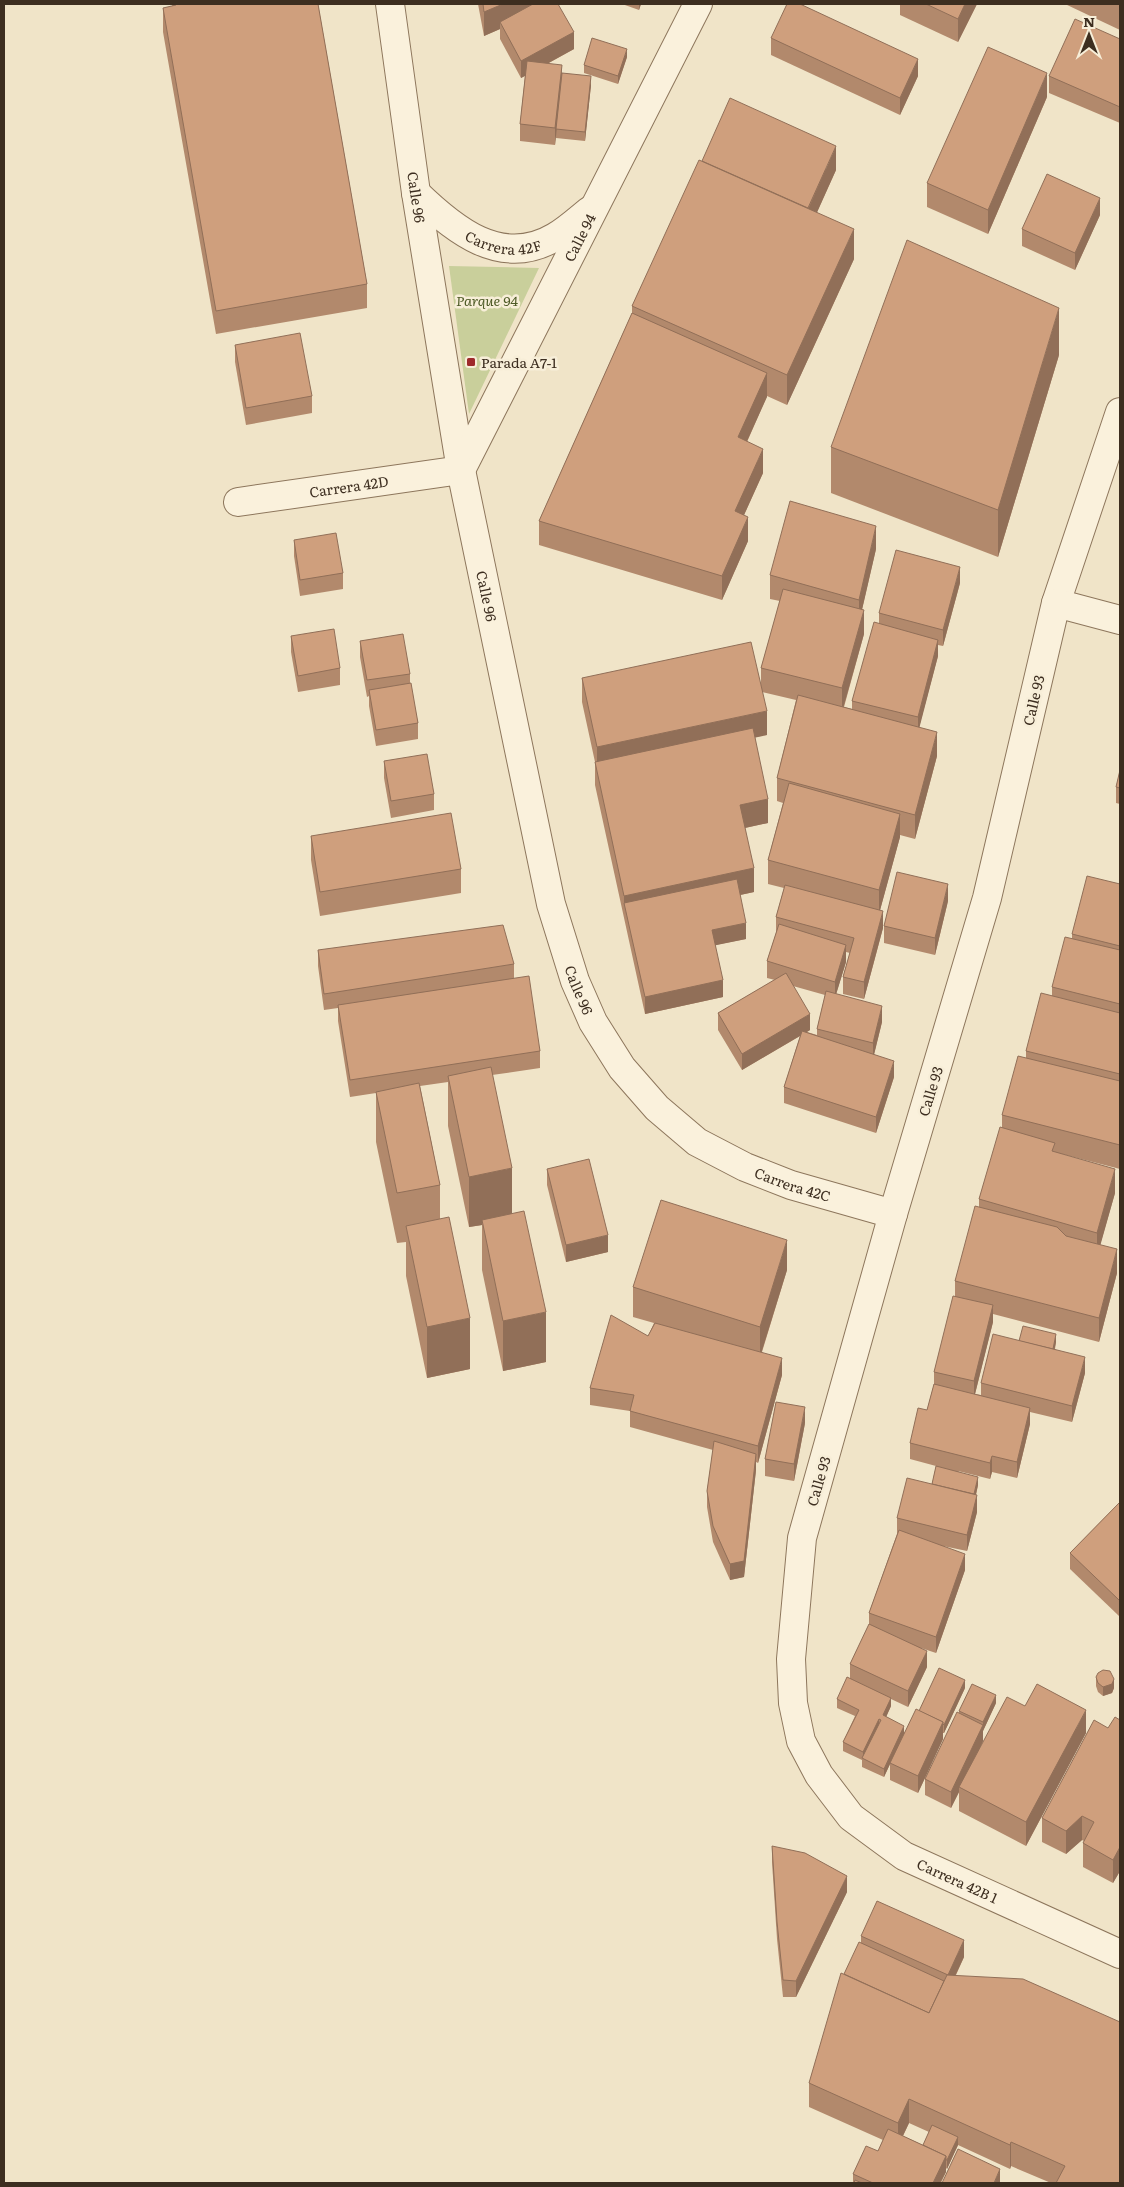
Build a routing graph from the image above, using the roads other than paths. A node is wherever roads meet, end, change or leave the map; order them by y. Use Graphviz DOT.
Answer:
graph roads {
  1 [pos="390,4"];
  2 [pos="698,4"];
  3 [pos="416,193"];
  4 [pos="594,207"];
  5 [pos="1120,412"];
  6 [pos="462,470"];
  7 [pos="238,502"];
  8 [pos="1056,603"];
  9 [pos="1120,620"];
  10 [pos="697,1142"];
  11 [pos="893,1214"];
  12 [pos="819,1775"];
  13 [pos="1120,1954"];
  1 -- 3 [label="street, Calle 96"];
  2 -- 4 [label="street, Calle 94"];
  3 -- 4 [label="street, Carrera 42F"];
  3 -- 6 [label="street, Calle 96"];
  4 -- 6 [label="street, Calle 94"];
  5 -- 8 [label="street, Calle 93"];
  6 -- 7 [label="street, Carrera 42D"];
  6 -- 10 [label="street, Calle 96"];
  8 -- 9 [label="street"];
  8 -- 11 [label="street, Calle 93"];
  10 -- 11 [label="street, Carrera 42C"];
  11 -- 12 [label="street, Calle 93"];
  12 -- 13 [label="street, Carrera 42B 1"];
}
